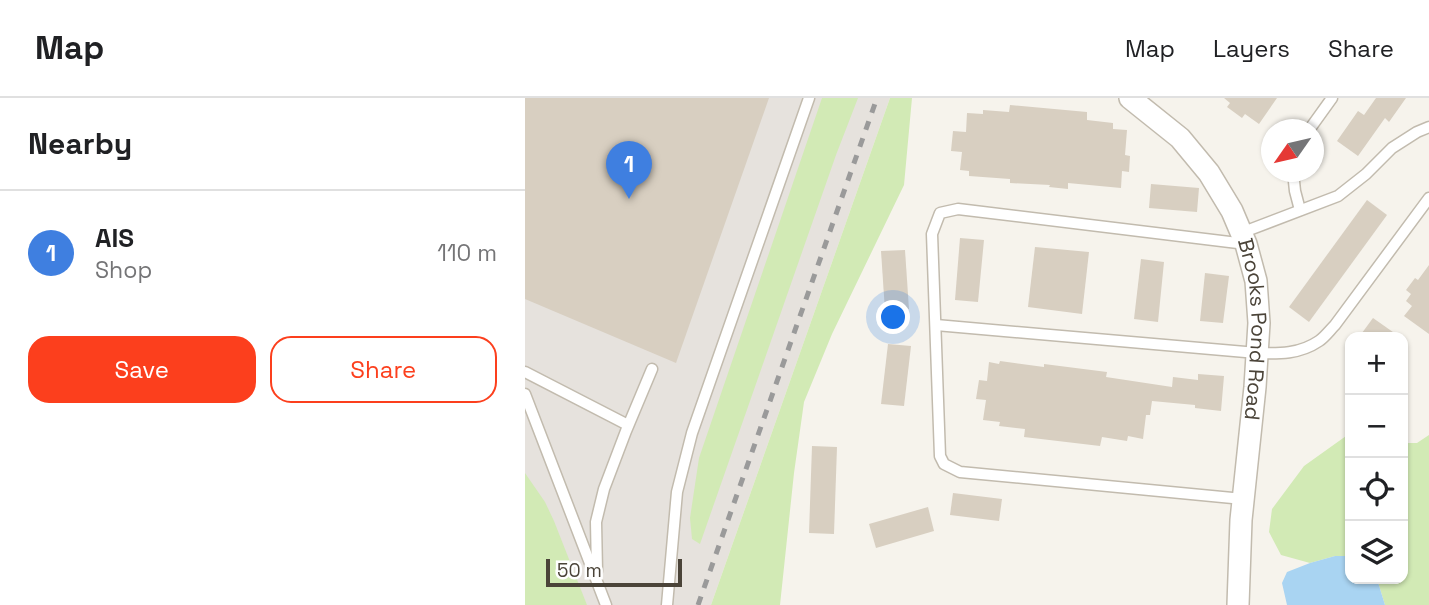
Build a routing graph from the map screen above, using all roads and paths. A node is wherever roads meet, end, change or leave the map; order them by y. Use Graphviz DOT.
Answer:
graph roads {
  1 [pos="809,98"];
  2 [pos="1129,98"];
  3 [pos="1332,98"];
  4 [pos="1317,119"];
  5 [pos="1429,127"];
  6 [pos="1294,182"];
  7 [pos="1429,198"];
  8 [pos="1300,211"];
  9 [pos="1243,238"];
  10 [pos="936,325"];
  11 [pos="1257,353"];
  12 [pos="652,369"];
  13 [pos="525,372"];
  14 [pos="525,394"];
  15 [pos="628,425"];
  16 [pos="1243,499"];
  17 [pos="597,581"];
  18 [pos="606,605"];
  19 [pos="667,605"];
  20 [pos="1238,605"];
  1 -- 19 [label="lane"];
  2 -- 9 [label="street, Brooks Pond Road"];
  3 -- 4 [label="lane"];
  5 -- 8 [label="lane"];
  6 -- 8 [label="lane"];
  7 -- 11 [label="lane"];
  8 -- 9 [label="lane"];
  9 -- 10 [label="lane"];
  9 -- 11 [label="street, Brooks Pond Road"];
  10 -- 11 [label="lane"];
  10 -- 16 [label="lane"];
  11 -- 16 [label="street, Brooks Pond Road"];
  12 -- 15 [label="lane"];
  13 -- 15 [label="lane"];
  14 -- 17 [label="lane"];
  15 -- 17 [label="lane"];
  16 -- 20 [label="street, Brooks Pond Road"];
  17 -- 18 [label="lane"];
}
